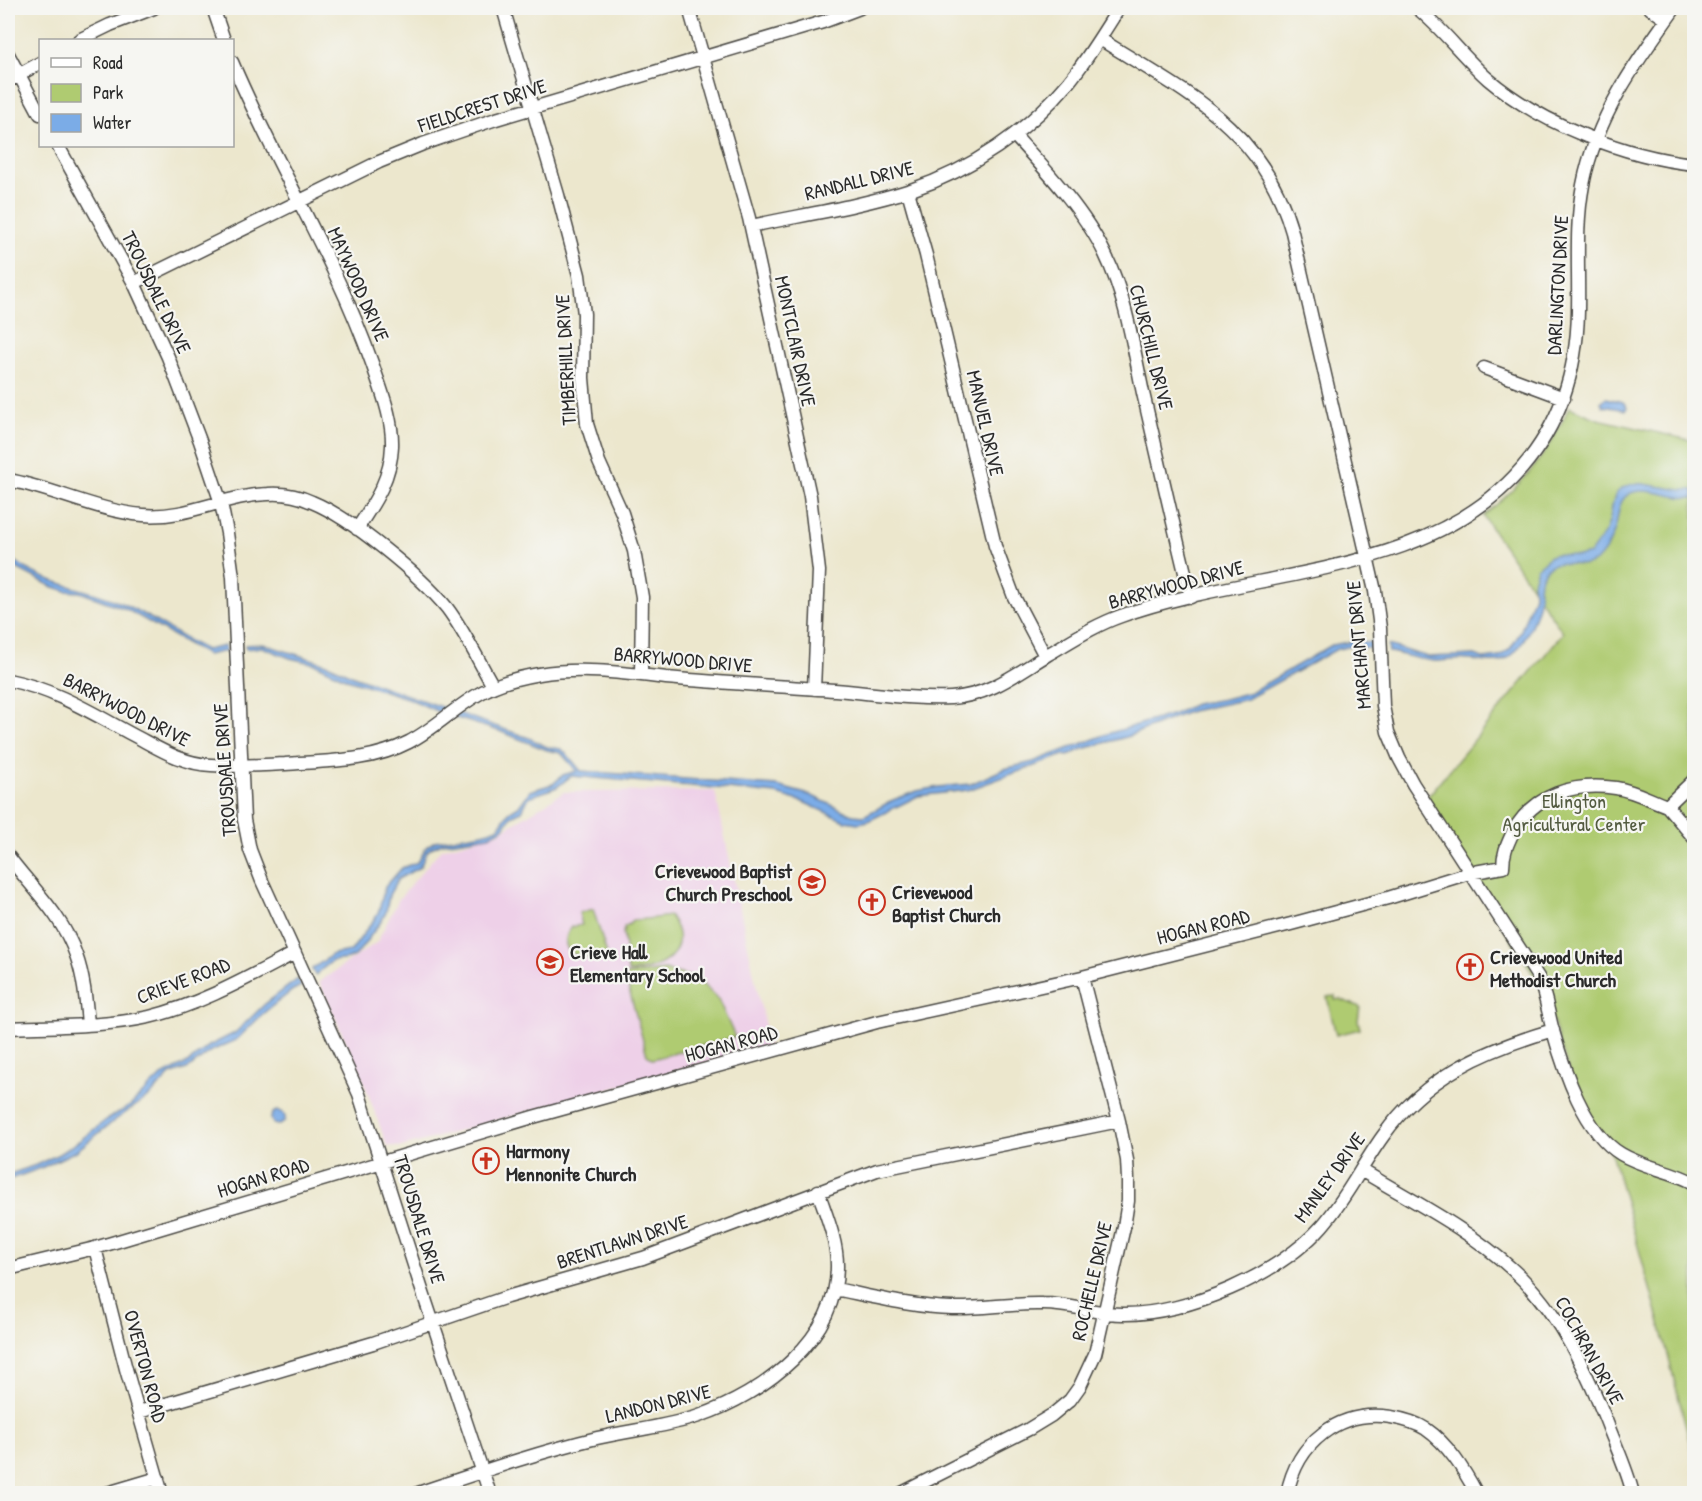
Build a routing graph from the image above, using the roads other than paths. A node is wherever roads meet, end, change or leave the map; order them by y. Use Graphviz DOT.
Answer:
graph roads {
  1 [pos="154,8"];
  2 [pos="213,8"];
  3 [pos="503,8"];
  4 [pos="690,8"];
  5 [pos="860,8"];
  6 [pos="1119,8"];
  7 [pos="1417,8"];
  8 [pos="1650,8"];
  9 [pos="1675,8"];
  10 [pos="1666,19"];
  11 [pos="81,39"];
  12 [pos="224,39"];
  13 [pos="1100,39"];
  14 [pos="8,54"];
  15 [pos="704,57"];
  16 [pos="39,64"];
  17 [pos="234,66"];
  18 [pos="13,79"];
  19 [pos="533,108"];
  20 [pos="39,113"];
  21 [pos="1014,135"];
  22 [pos="1596,139"];
  23 [pos="59,147"];
  24 [pos="1695,164"];
  25 [pos="908,191"];
  26 [pos="300,201"];
  27 [pos="751,226"];
  28 [pos="134,283"];
  29 [pos="1484,368"];
  30 [pos="1564,398"];
  31 [pos="8,480"];
  32 [pos="221,503"];
  33 [pos="357,529"];
  34 [pos="1368,556"];
  35 [pos="1191,597"];
  36 [pos="1045,656"];
  37 [pos="641,675"];
  38 [pos="8,680"];
  39 [pos="493,686"];
  40 [pos="814,689"];
  41 [pos="241,766"];
  42 [pos="1695,780"];
  43 [pos="1668,806"];
  44 [pos="1695,838"];
  45 [pos="8,856"];
  46 [pos="1469,873"];
  47 [pos="295,953"];
  48 [pos="1082,976"];
  49 [pos="88,1024"];
  50 [pos="8,1028"];
  51 [pos="1553,1030"];
  52 [pos="1119,1121"];
  53 [pos="381,1162"];
  54 [pos="1361,1170"];
  55 [pos="1695,1183"];
  56 [pos="818,1191"];
  57 [pos="95,1248"];
  58 [pos="8,1269"];
  59 [pos="835,1289"];
  60 [pos="1105,1312"];
  61 [pos="432,1323"];
  62 [pos="138,1412"];
  63 [pos="483,1471"];
  64 [pos="158,1478"];
  65 [pos="104,1494"];
  66 [pos="162,1494"];
  67 [pos="415,1494"];
  68 [pos="490,1494"];
  69 [pos="900,1494"];
  70 [pos="1287,1494"];
  71 [pos="1477,1494"];
  72 [pos="1633,1494"];
  1 -- 11 [label="street"];
  2 -- 12 [label="street"];
  3 -- 19 [label="street, TIMBERHILL DRIVE"];
  4 -- 15 [label="street, MONTCLAIR DRIVE"];
  5 -- 15 [label="street, FIELDCREST DRIVE"];
  6 -- 13 [label="street, RANDALL DRIVE"];
  7 -- 22 [label="street"];
  8 -- 10 [label="street"];
  9 -- 10 [label="street, DARLINGTON DRIVE"];
  10 -- 22 [label="street, DARLINGTON DRIVE"];
  13 -- 21 [label="street, RANDALL DRIVE"];
  13 -- 34 [label="street, MARCHANT DRIVE"];
  14 -- 18 [label="street"];
  15 -- 19 [label="street, FIELDCREST DRIVE"];
  15 -- 27 [label="street, MONTCLAIR DRIVE"];
  16 -- 18 [label="street"];
  17 -- 26 [label="street, MAYWOOD DRIVE"];
  18 -- 20 [label="street"];
  19 -- 26 [label="street, FIELDCREST DRIVE"];
  19 -- 37 [label="street, TIMBERHILL DRIVE"];
  21 -- 25 [label="street, RANDALL DRIVE"];
  21 -- 35 [label="street, CHURCHILL DRIVE"];
  22 -- 24 [label="street"];
  22 -- 30 [label="street, DARLINGTON DRIVE"];
  23 -- 28 [label="street, TROUSDALE DRIVE"];
  25 -- 27 [label="street, RANDALL DRIVE"];
  25 -- 36 [label="street, MANUEL DRIVE"];
  26 -- 28 [label="street, FIELDCREST DRIVE"];
  26 -- 33 [label="street, MAYWOOD DRIVE"];
  27 -- 40 [label="street, MONTCLAIR DRIVE"];
  28 -- 32 [label="street, TROUSDALE DRIVE"];
  29 -- 30 [label="street"];
  30 -- 34 [label="street, DARLINGTON DRIVE"];
  31 -- 32 [label="street"];
  32 -- 33 [label="street"];
  32 -- 41 [label="street, TROUSDALE DRIVE"];
  33 -- 39 [label="street"];
  34 -- 35 [label="street, BARRYWOOD DRIVE"];
  34 -- 46 [label="street, MARCHANT DRIVE"];
  35 -- 36 [label="street, BARRYWOOD DRIVE"];
  36 -- 40 [label="street, BARRYWOOD DRIVE"];
  37 -- 39 [label="street, BARRYWOOD DRIVE"];
  37 -- 40 [label="street, BARRYWOOD DRIVE"];
  38 -- 41 [label="street, BARRYWOOD DRIVE"];
  39 -- 41 [label="street, BARRYWOOD DRIVE"];
  41 -- 47 [label="street, TROUSDALE DRIVE"];
  42 -- 43 [label="street"];
  43 -- 44 [label="street"];
  43 -- 46 [label="street, HOGAN ROAD"];
  45 -- 49 [label="street"];
  46 -- 48 [label="street, HOGAN ROAD"];
  46 -- 51 [label="street, MARCHANT DRIVE"];
  47 -- 49 [label="street, CRIEVE ROAD"];
  47 -- 53 [label="street, TROUSDALE DRIVE"];
  48 -- 52 [label="street, ROCHELLE DRIVE"];
  48 -- 53 [label="street, HOGAN ROAD"];
  49 -- 50 [label="street, CRIEVE ROAD"];
  51 -- 54 [label="street, MANLEY DRIVE"];
  51 -- 55 [label="street, MARCHANT DRIVE"];
  52 -- 56 [label="street, BRENTLAWN DRIVE"];
  52 -- 60 [label="street, ROCHELLE DRIVE"];
  53 -- 57 [label="street, HOGAN ROAD"];
  53 -- 61 [label="street, TROUSDALE DRIVE"];
  54 -- 60 [label="street, MANLEY DRIVE"];
  54 -- 72 [label="street, COCHRAN DRIVE"];
  56 -- 59 [label="street, LANDON DRIVE"];
  56 -- 61 [label="street, BRENTLAWN DRIVE"];
  57 -- 58 [label="street, HOGAN ROAD"];
  57 -- 62 [label="street, OVERTON ROAD"];
  59 -- 60 [label="street, MANLEY DRIVE"];
  59 -- 63 [label="street, LANDON DRIVE"];
  60 -- 69 [label="street, ROCHELLE DRIVE"];
  61 -- 62 [label="street, BRENTLAWN DRIVE"];
  61 -- 63 [label="street, TROUSDALE DRIVE"];
  62 -- 64 [label="street, OVERTON ROAD"];
  63 -- 67 [label="street, LANDON DRIVE"];
  63 -- 68 [label="street, TROUSDALE DRIVE"];
  64 -- 65 [label="street"];
  64 -- 66 [label="street, OVERTON ROAD"];
  70 -- 71 [label="street"];
}
